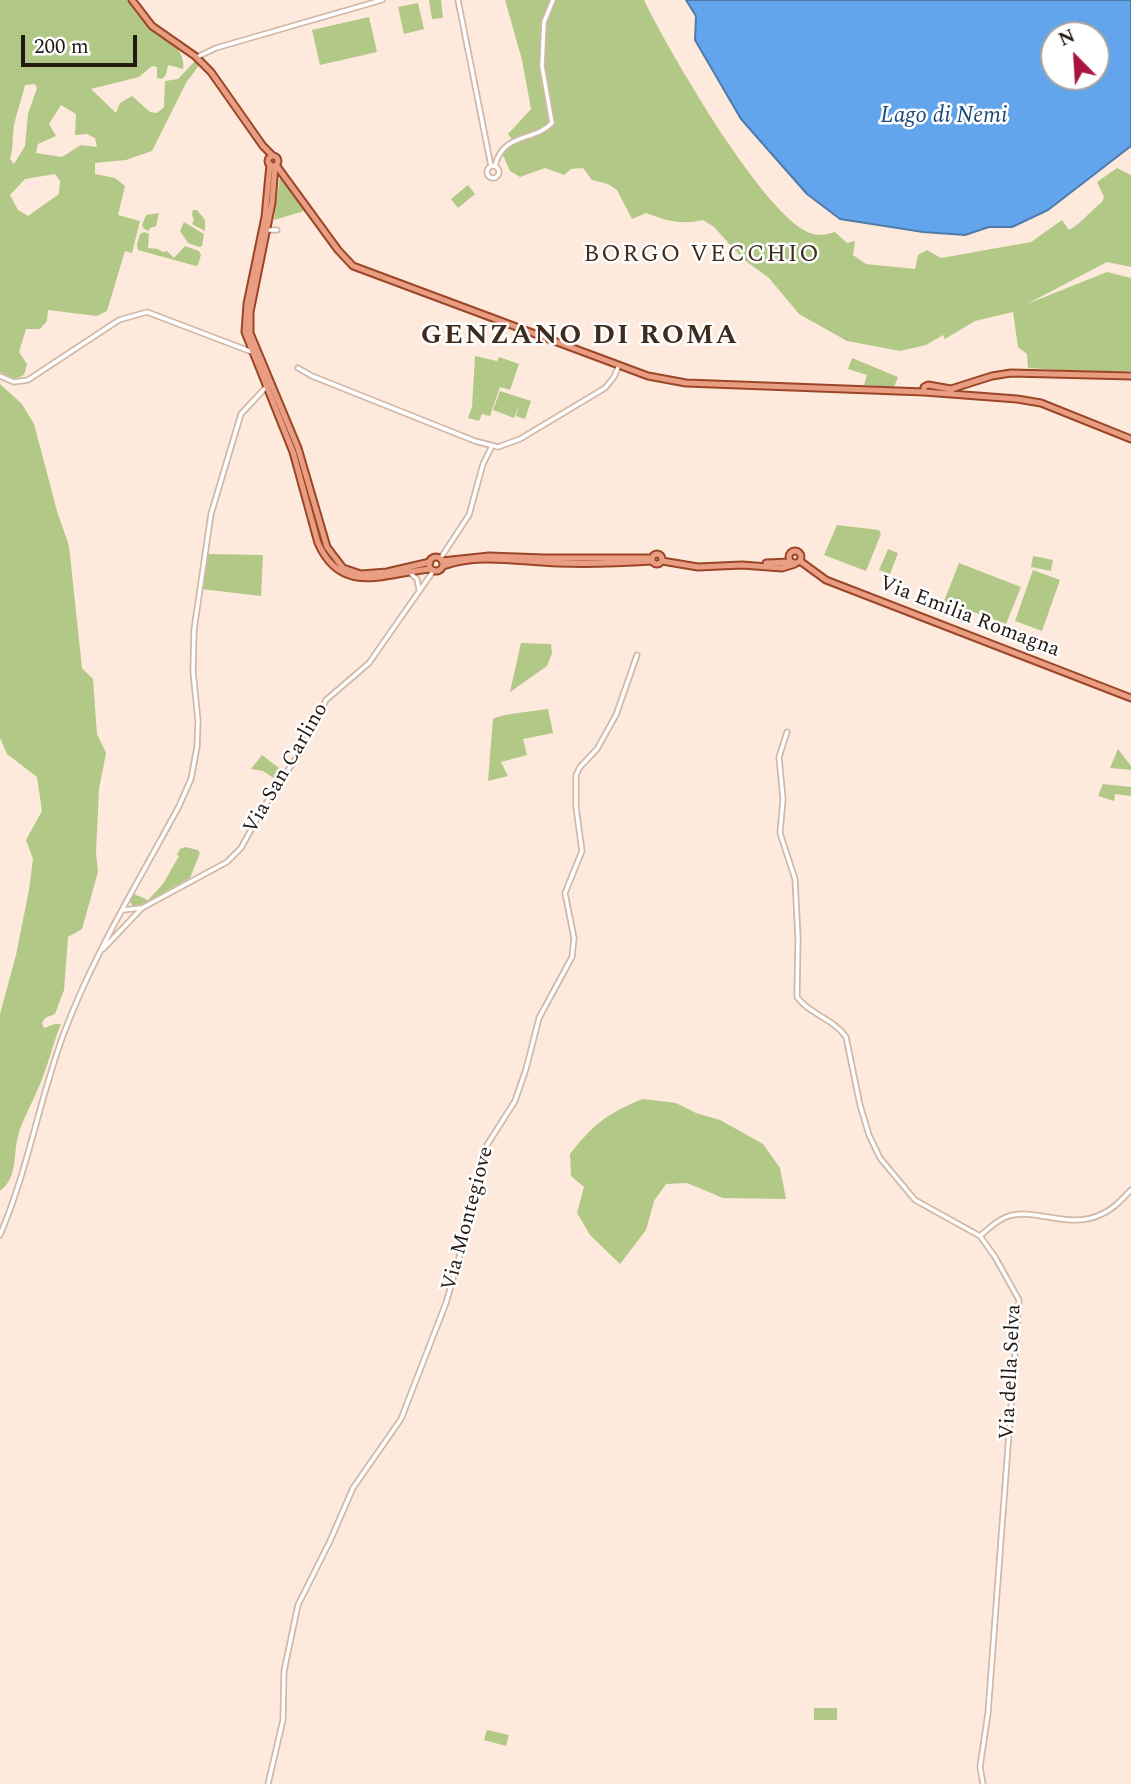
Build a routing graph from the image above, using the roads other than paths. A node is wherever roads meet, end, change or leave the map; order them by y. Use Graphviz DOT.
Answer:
graph roads {
  1 [pos="132,0"];
  2 [pos="382,0"];
  3 [pos="458,0"];
  4 [pos="553,0"];
  5 [pos="196,57"];
  6 [pos="272,162"];
  7 [pos="278,173"];
  8 [pos="267,230"];
  9 [pos="277,230"];
  10 [pos="252,352"];
  11 [pos="619,367"];
  12 [pos="298,368"];
  13 [pos="0,376"];
  14 [pos="1131,376"];
  15 [pos="270,384"];
  16 [pos="951,391"];
  17 [pos="1131,439"];
  18 [pos="492,446"];
  19 [pos="442,562"];
  20 [pos="432,567"];
  21 [pos="408,572"];
  22 [pos="419,589"];
  23 [pos="637,656"];
  24 [pos="1131,698"];
  25 [pos="788,732"];
  26 [pos="128,900"];
  27 [pos="142,908"];
  28 [pos="136,909"];
  29 [pos="122,910"];
  30 [pos="134,915"];
  31 [pos="118,918"];
  32 [pos="123,927"];
  33 [pos="99,953"];
  34 [pos="1131,1190"];
  35 [pos="0,1235"];
  36 [pos="980,1236"];
  37 [pos="268,1784"];
  38 [pos="983,1784"];
  1 -- 5 [label="main road"];
  2 -- 5 [label="street"];
  3 -- 4 [label="street"];
  5 -- 6 [label="main road"];
  6 -- 7 [label="main road"];
  6 -- 10 [label="main road"];
  7 -- 8 [label="main road"];
  7 -- 11 [label="main road"];
  8 -- 9 [label="street"];
  8 -- 15 [label="main road"];
  10 -- 13 [label="street"];
  10 -- 15 [label="main road"];
  11 -- 16 [label="main road"];
  11 -- 18 [label="street"];
  12 -- 18 [label="street"];
  14 -- 16 [label="main road"];
  15 -- 20 [label="main road"];
  15 -- 21 [label="main road"];
  15 -- 26 [label="street"];
  16 -- 17 [label="main road"];
  18 -- 19 [label="street"];
  19 -- 20 [label="main road"];
  19 -- 20 [label="main road"];
  19 -- 24 [label="main road, Via Emilia Romagna"];
  20 -- 21 [label="main road"];
  20 -- 22 [label="street, Via San Carlino"];
  21 -- 22 [label="street"];
  22 -- 27 [label="street, Via San Carlino"];
  23 -- 37 [label="street, Via Montegiove"];
  25 -- 36 [label="street, Via della Selva"];
  26 -- 28 [label="street"];
  26 -- 29 [label="street"];
  27 -- 28 [label="street, Via San Carlino"];
  27 -- 30 [label="street, Via San Carlino"];
  28 -- 29 [label="street, Via San Carlino"];
  29 -- 30 [label="street"];
  29 -- 31 [label="street"];
  30 -- 32 [label="street, Via San Carlino"];
  31 -- 32 [label="street"];
  31 -- 33 [label="street"];
  32 -- 33 [label="street, Via San Carlino"];
  33 -- 35 [label="street"];
  34 -- 36 [label="street"];
  36 -- 38 [label="street, Via della Selva"];
}
